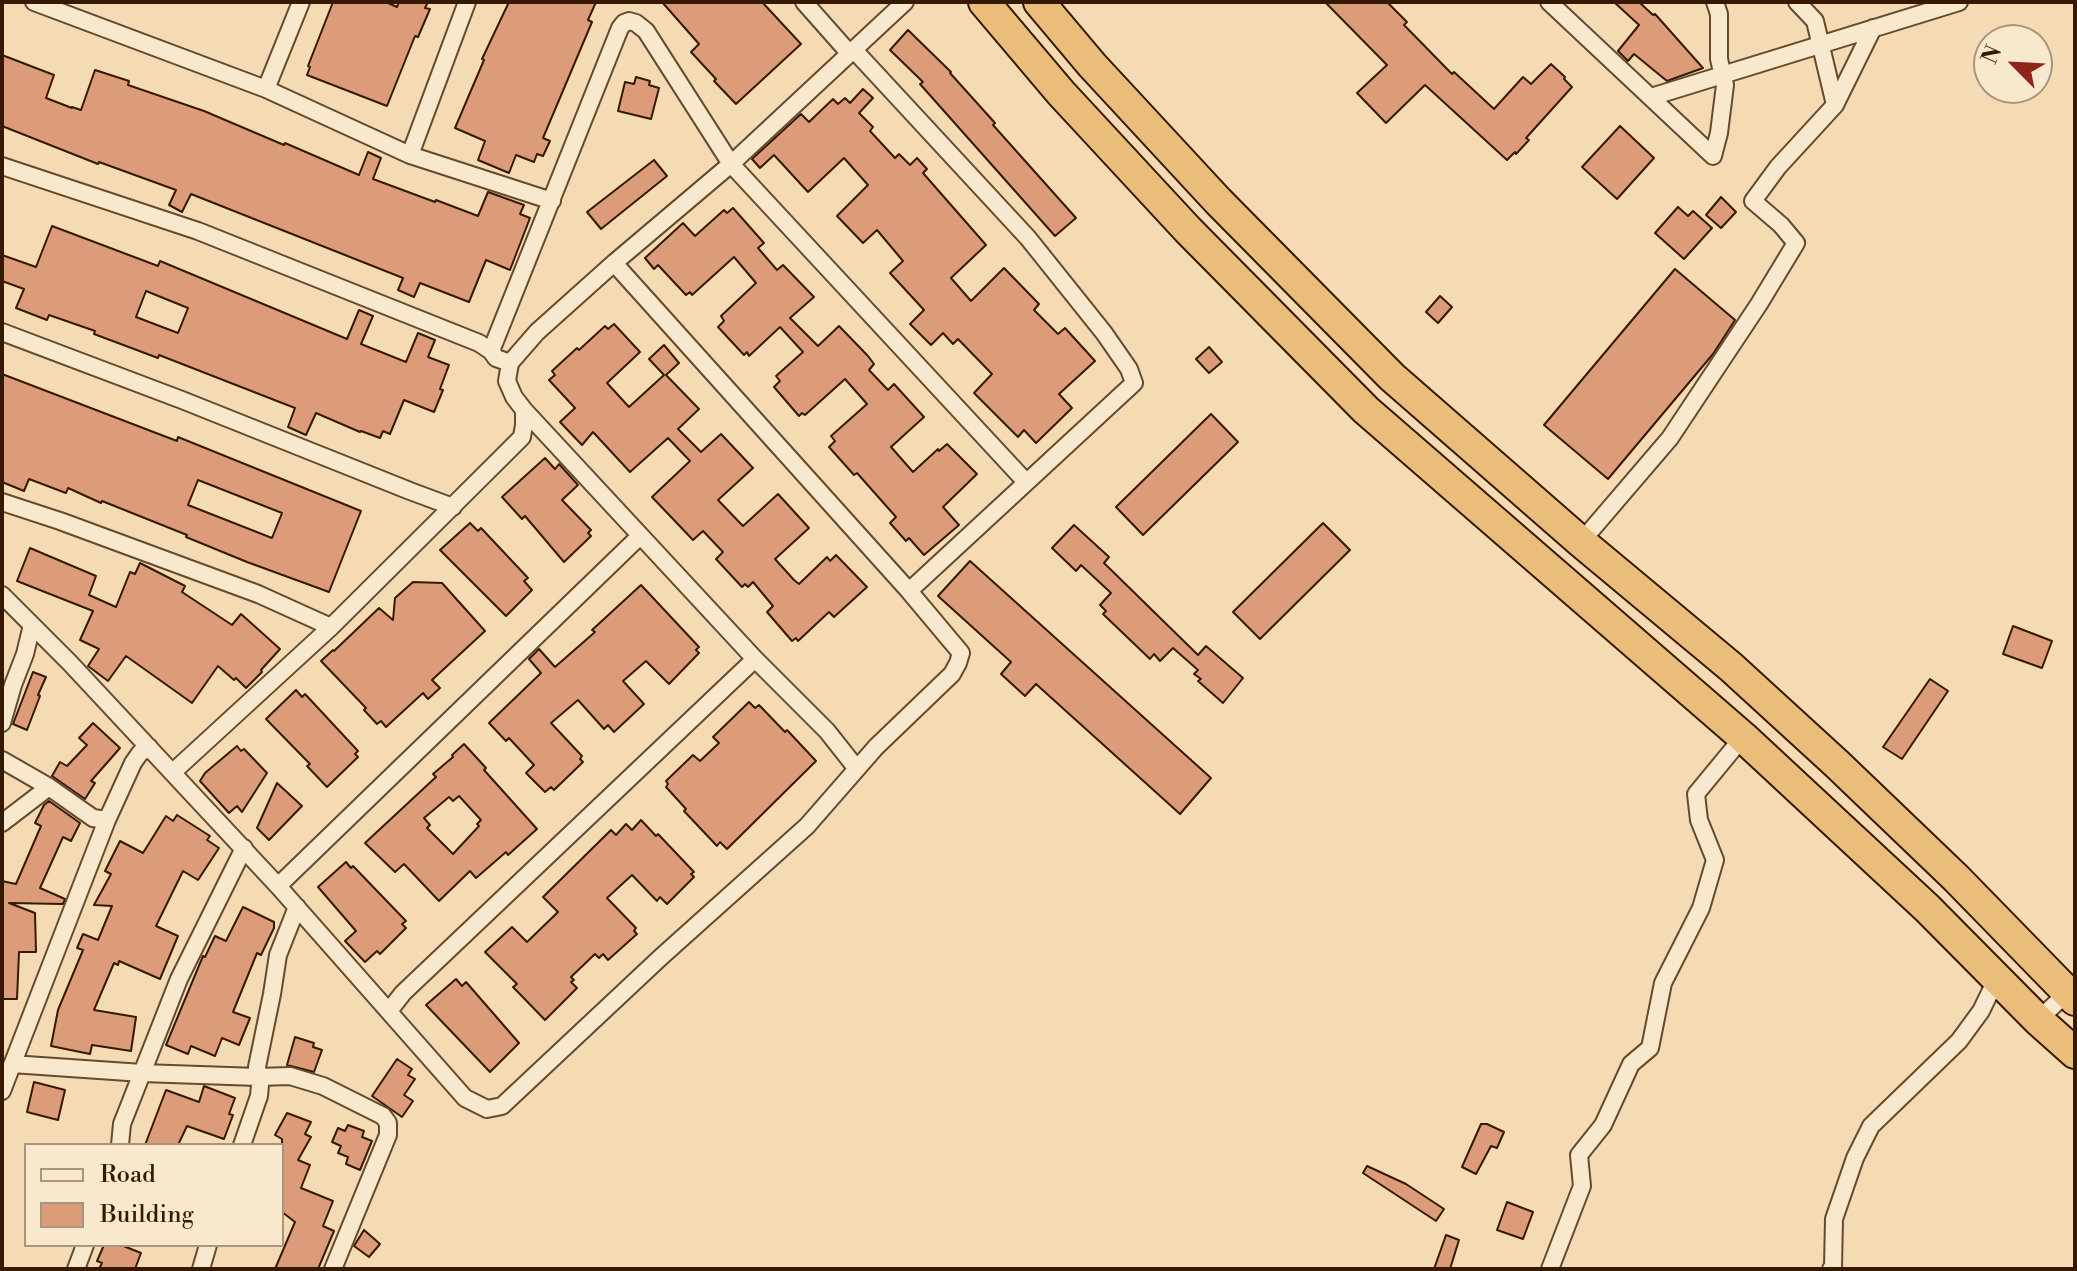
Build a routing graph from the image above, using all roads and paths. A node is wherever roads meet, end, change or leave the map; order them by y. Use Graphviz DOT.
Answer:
graph roads {
  1 [pos="34,2"];
  2 [pos="301,2"];
  3 [pos="467,2"];
  4 [pos="804,2"];
  5 [pos="905,2"];
  6 [pos="984,2"];
  7 [pos="1039,2"];
  8 [pos="1549,2"];
  9 [pos="1715,2"];
  10 [pos="1797,2"];
  11 [pos="1959,2"];
  12 [pos="1873,28"];
  13 [pos="1820,44"];
  14 [pos="852,52"];
  15 [pos="1723,74"];
  16 [pos="266,89"];
  17 [pos="1651,97"];
  18 [pos="1835,105"];
  19 [pos="410,155"];
  20 [pos="731,164"];
  21 [pos="2,166"];
  22 [pos="552,201"];
  23 [pos="614,263"];
  24 [pos="2,332"];
  25 [pos="491,351"];
  26 [pos="510,363"];
  27 [pos="524,410"];
  28 [pos="1026,482"];
  29 [pos="2,502"];
  30 [pos="453,507"];
  31 [pos="640,536"];
  32 [pos="1581,542"];
  33 [pos="909,591"];
  34 [pos="2,595"];
  35 [pos="32,625"];
  36 [pos="331,627"];
  37 [pos="755,659"];
  38 [pos="2,723"];
  39 [pos="1743,737"];
  40 [pos="149,747"];
  41 [pos="2,761"];
  42 [pos="1837,764"];
  43 [pos="857,769"];
  44 [pos="173,772"];
  45 [pos="49,787"];
  46 [pos="1807,796"];
  47 [pos="107,820"];
  48 [pos="2,823"];
  49 [pos="244,848"];
  50 [pos="278,886"];
  51 [pos="297,907"];
  52 [pos="1997,978"];
  53 [pos="2073,994"];
  54 [pos="389,1011"];
  55 [pos="2038,1020"];
  56 [pos="2075,1053"];
  57 [pos="8,1067"];
  58 [pos="142,1073"];
  59 [pos="258,1077"];
  60 [pos="2,1091"];
  61 [pos="120,1143"];
  62 [pos="243,1143"];
  63 [pos="84,1247"];
  64 [pos="207,1247"];
  65 [pos="76,1269"];
  66 [pos="201,1269"];
  67 [pos="333,1269"];
  68 [pos="1550,1269"];
  69 [pos="1831,1269"];
  1 -- 16 [label="street"];
  2 -- 16 [label="street"];
  3 -- 19 [label="street"];
  4 -- 14 [label="street"];
  5 -- 14 [label="street"];
  6 -- 39 [label="highway"];
  7 -- 32 [label="highway"];
  8 -- 17 [label="street"];
  9 -- 15 [label="street"];
  10 -- 13 [label="street"];
  11 -- 12 [label="street"];
  12 -- 13 [label="street"];
  12 -- 18 [label="street"];
  13 -- 15 [label="street"];
  13 -- 18 [label="street"];
  14 -- 20 [label="street"];
  14 -- 28 [label="street"];
  15 -- 17 [label="street"];
  15 -- 17 [label="street"];
  16 -- 19 [label="street"];
  18 -- 32 [label="street"];
  19 -- 22 [label="street"];
  20 -- 22 [label="street"];
  20 -- 23 [label="street"];
  20 -- 28 [label="street"];
  21 -- 25 [label="street"];
  22 -- 25 [label="street"];
  23 -- 26 [label="street"];
  23 -- 33 [label="street"];
  24 -- 30 [label="street"];
  25 -- 26 [label="street"];
  26 -- 27 [label="street"];
  27 -- 30 [label="street"];
  27 -- 31 [label="street"];
  28 -- 33 [label="street"];
  29 -- 36 [label="street"];
  30 -- 36 [label="street"];
  31 -- 37 [label="street"];
  31 -- 50 [label="street"];
  32 -- 42 [label="highway"];
  33 -- 43 [label="street"];
  34 -- 35 [label="street"];
  35 -- 38 [label="street"];
  35 -- 40 [label="street"];
  36 -- 44 [label="street"];
  37 -- 43 [label="street"];
  37 -- 54 [label="street"];
  39 -- 46 [label="highway"];
  39 -- 68 [label="street"];
  40 -- 44 [label="street"];
  40 -- 47 [label="street"];
  41 -- 45 [label="street"];
  42 -- 46 [label="highway"];
  42 -- 53 [label="highway"];
  43 -- 54 [label="street"];
  44 -- 49 [label="street"];
  45 -- 47 [label="street"];
  45 -- 48 [label="street"];
  46 -- 52 [label="highway"];
  47 -- 57 [label="street"];
  49 -- 50 [label="street"];
  49 -- 58 [label="street"];
  50 -- 51 [label="street"];
  51 -- 54 [label="street"];
  51 -- 59 [label="street"];
  52 -- 55 [label="highway"];
  52 -- 69 [label="street"];
  53 -- 55 [label="street"];
  55 -- 56 [label="highway"];
  57 -- 58 [label="street"];
  57 -- 60 [label="street"];
  58 -- 59 [label="street"];
  58 -- 61 [label="street"];
  59 -- 62 [label="street"];
  59 -- 67 [label="street"];
  63 -- 65 [label="street"];
  64 -- 66 [label="street"];
}
